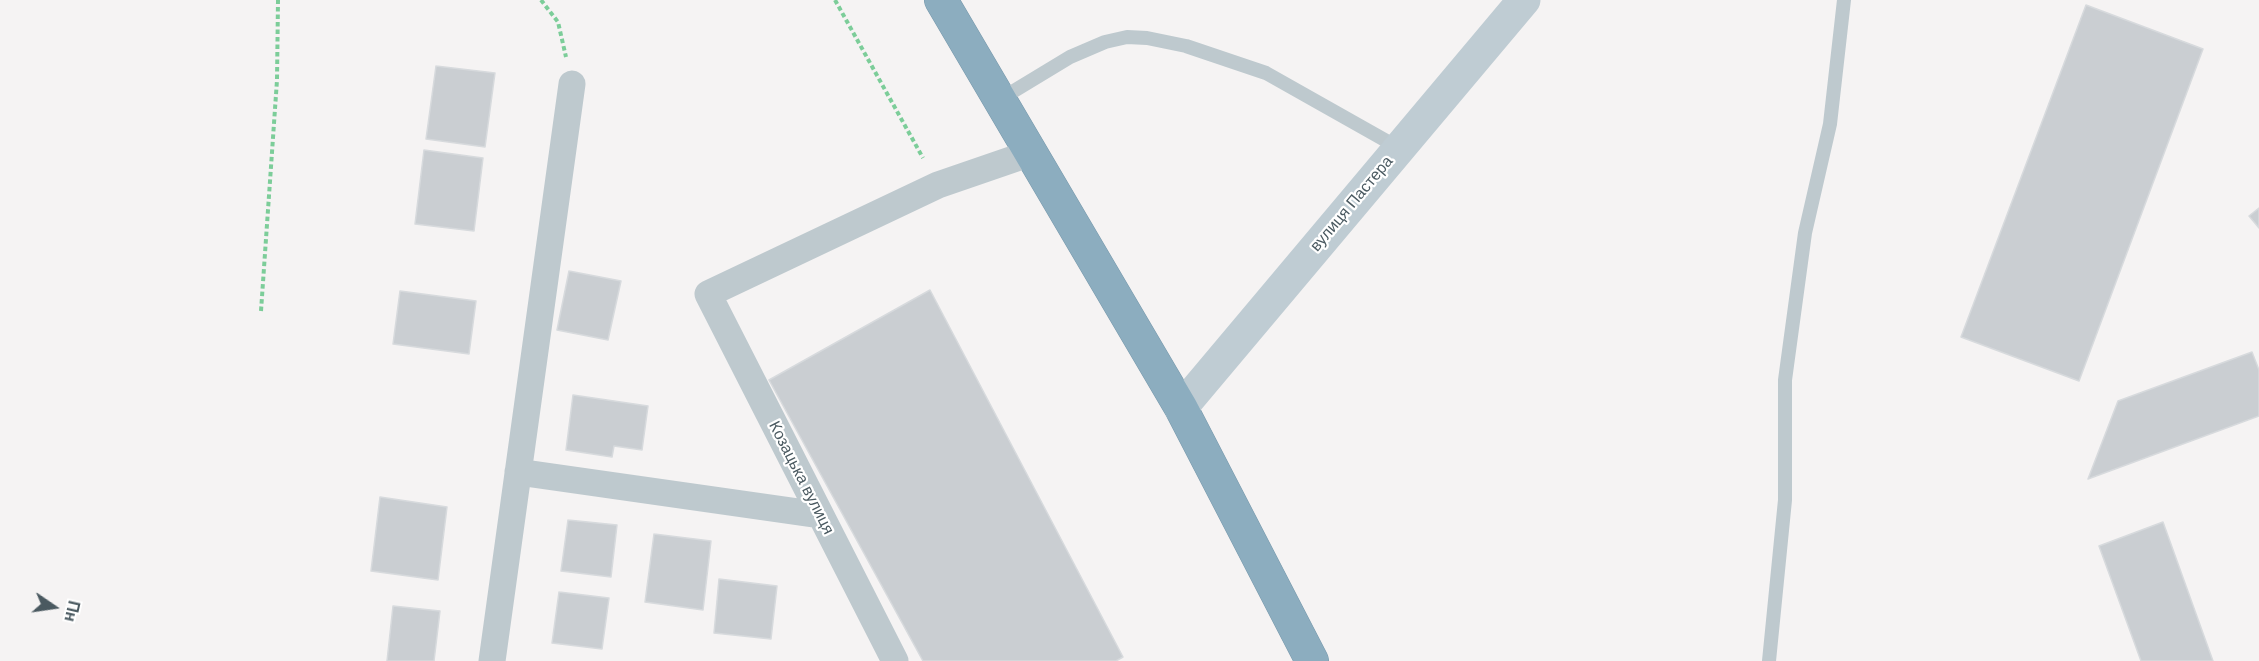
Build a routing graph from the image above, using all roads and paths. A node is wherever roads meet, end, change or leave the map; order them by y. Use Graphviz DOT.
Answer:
graph roads {
  1 [pos="279,0"];
  2 [pos="541,0"];
  3 [pos="834,0"];
  4 [pos="941,0"];
  5 [pos="1524,0"];
  6 [pos="1844,0"];
  7 [pos="572,84"];
  8 [pos="999,100"];
  9 [pos="1399,148"];
  10 [pos="1031,153"];
  11 [pos="938,185"];
  12 [pos="261,311"];
  13 [pos="1181,408"];
  14 [pos="518,472"];
  15 [pos="820,515"];
  16 [pos="492,661"];
  17 [pos="895,661"];
  18 [pos="1312,661"];
  19 [pos="1769,661"];
  1 -- 12 [label="path"];
  2 -- 7 [label="path"];
  3 -- 11 [label="path"];
  4 -- 8 [label="highway"];
  5 -- 9 [label="street, вулиця Пастера"];
  6 -- 19 [label="lane"];
  7 -- 14 [label="street"];
  8 -- 9 [label="lane"];
  8 -- 10 [label="highway"];
  9 -- 13 [label="street, вулиця Пастера"];
  10 -- 11 [label="street"];
  10 -- 13 [label="highway"];
  11 -- 15 [label="street, Козацька вулиця"];
  13 -- 18 [label="highway"];
  14 -- 15 [label="street"];
  14 -- 16 [label="street"];
  15 -- 17 [label="street, Козацька вулиця"];
}
